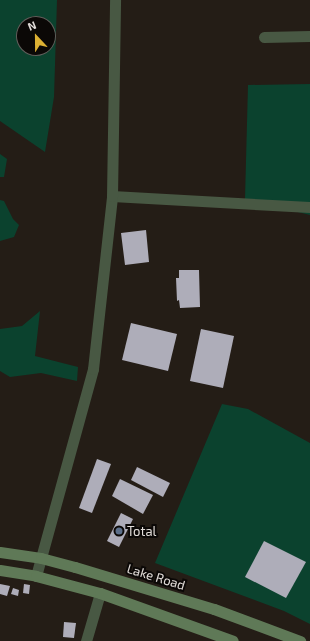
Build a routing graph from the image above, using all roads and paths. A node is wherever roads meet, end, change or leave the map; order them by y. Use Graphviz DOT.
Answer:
graph roads {
  1 [pos="115,0"];
  2 [pos="310,36"];
  3 [pos="264,37"];
  4 [pos="112,196"];
  5 [pos="310,208"];
  6 [pos="0,552"];
  7 [pos="41,558"];
  8 [pos="0,570"];
  9 [pos="36,576"];
  10 [pos="100,592"];
  11 [pos="86,641"];
  12 [pos="233,641"];
  13 [pos="300,641"];
  1 -- 4 [label="street"];
  2 -- 3 [label="street"];
  4 -- 5 [label="street"];
  4 -- 7 [label="street"];
  6 -- 7 [label="main road, Lake Road"];
  7 -- 9 [label="street"];
  7 -- 13 [label="main road, Lake Road"];
  8 -- 9 [label="main road"];
  9 -- 10 [label="main road"];
  10 -- 11 [label="street"];
  10 -- 12 [label="main road"];
}
